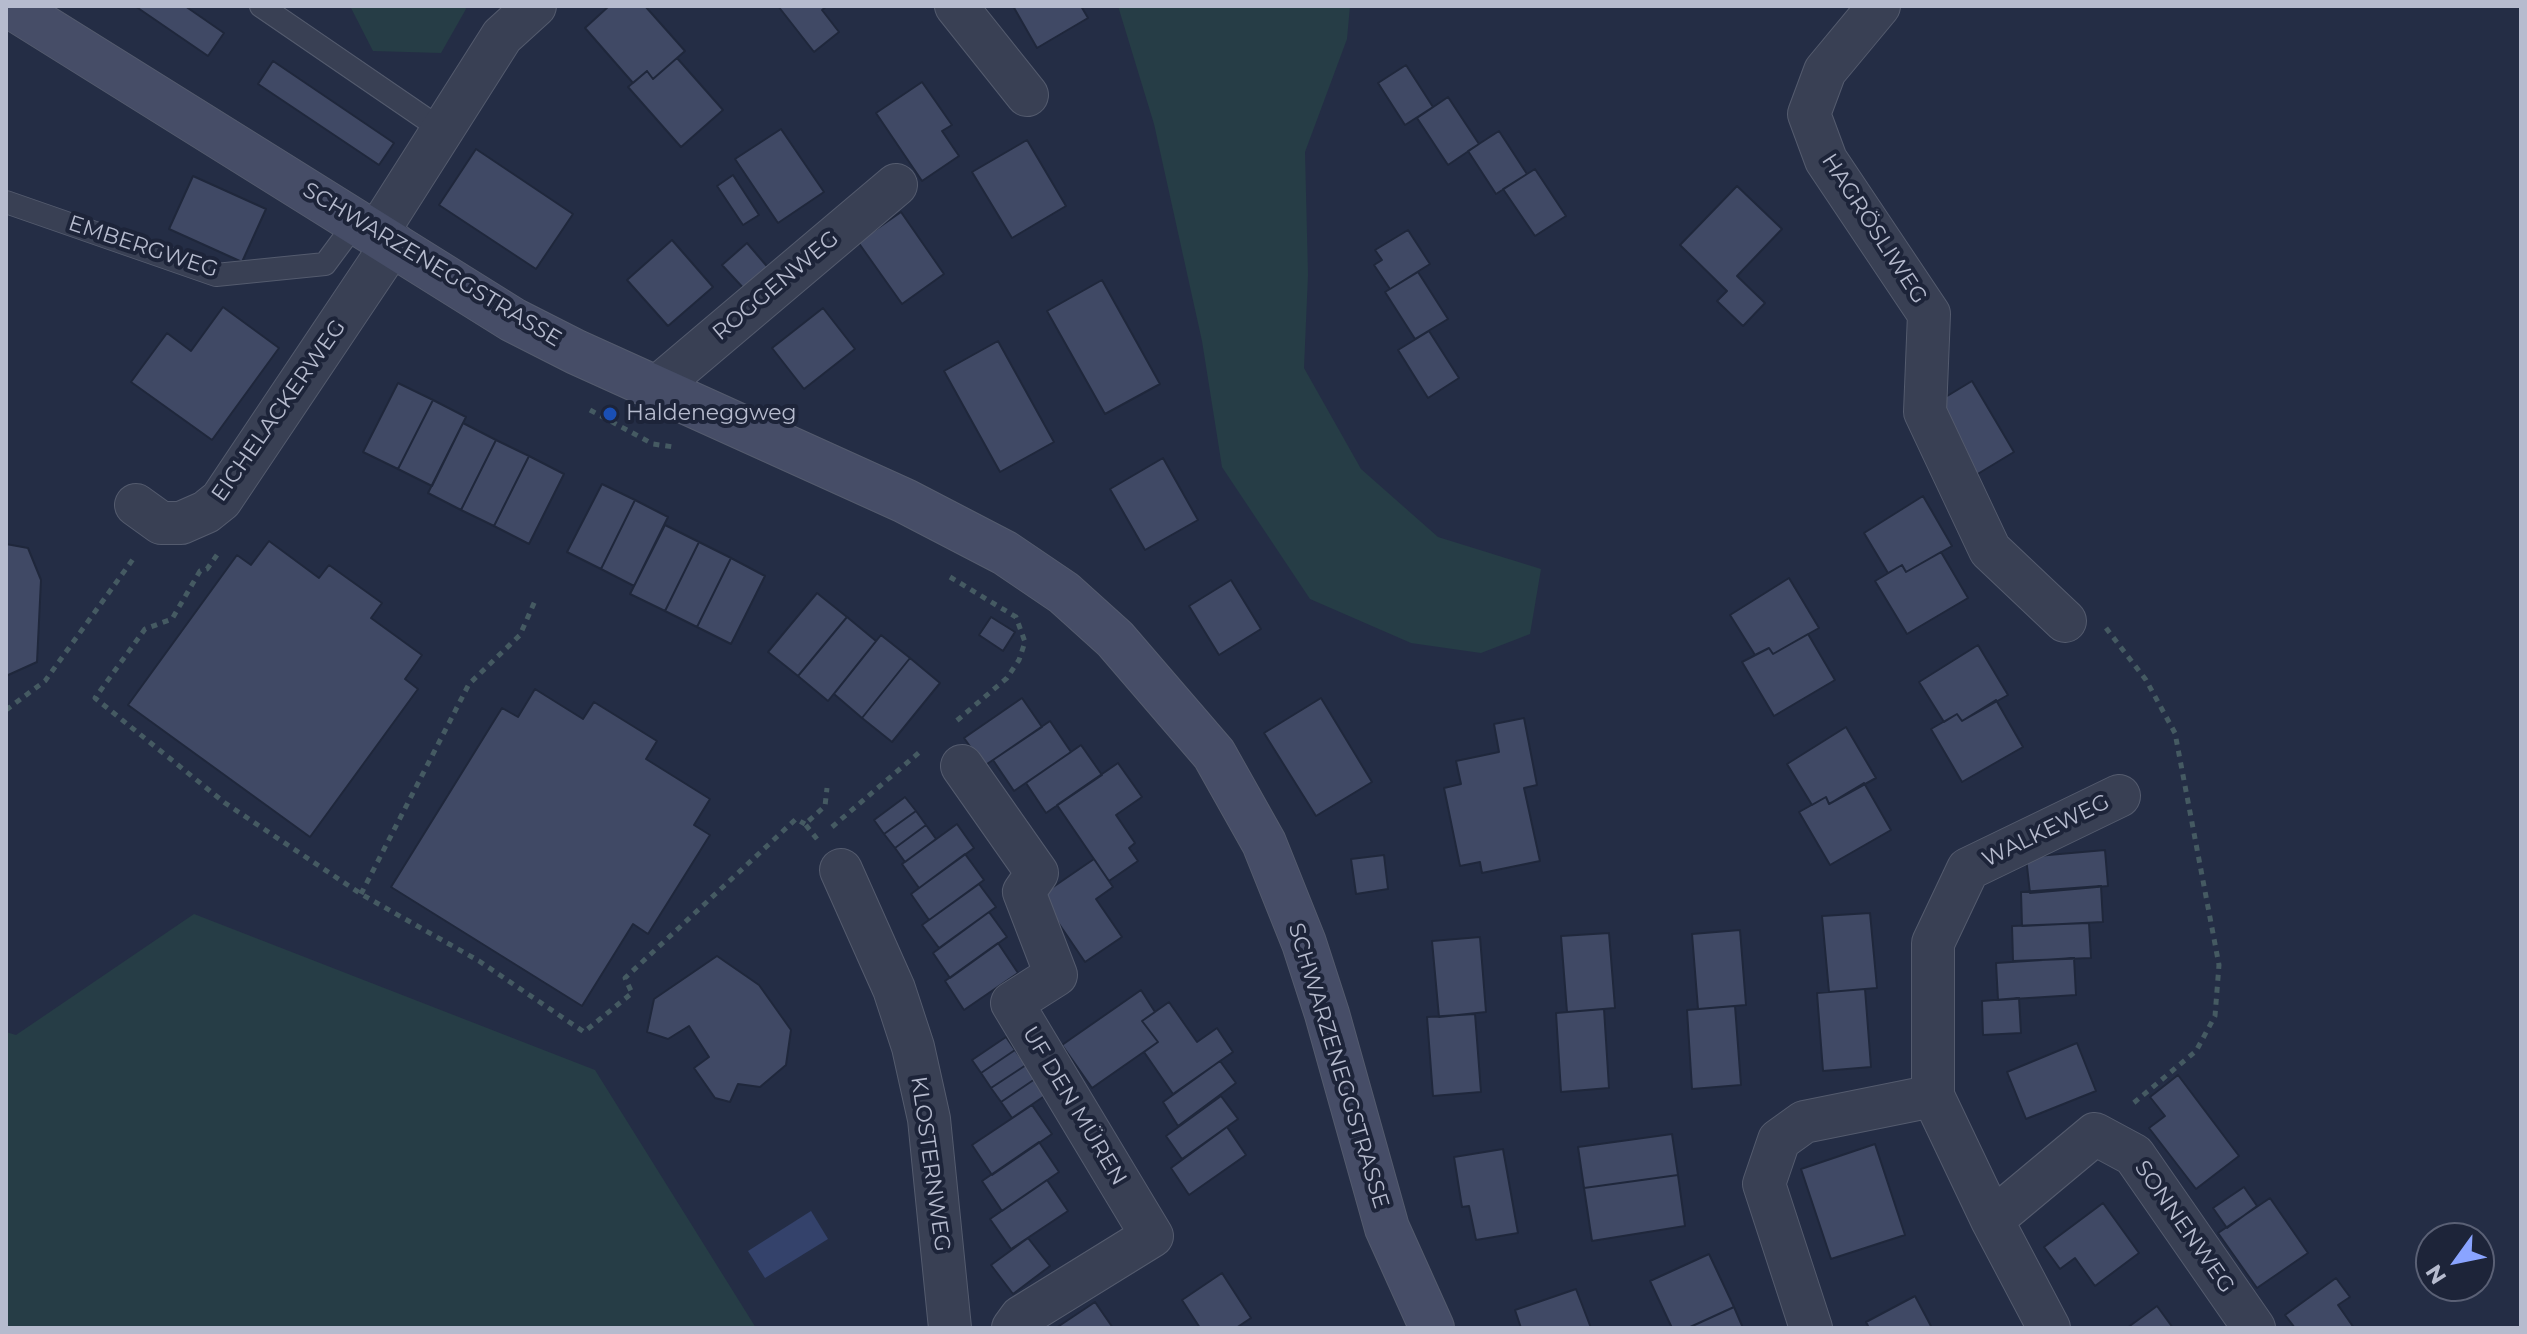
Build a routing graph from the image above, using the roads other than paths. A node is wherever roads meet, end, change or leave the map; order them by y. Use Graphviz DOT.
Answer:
graph roads {
  1 [pos="10,6"];
  2 [pos="261,6"];
  3 [pos="535,6"];
  4 [pos="956,6"];
  5 [pos="1879,6"];
  6 [pos="1027,95"];
  7 [pos="442,130"];
  8 [pos="896,185"];
  9 [pos="6,202"];
  10 [pos="376,232"];
  11 [pos="656,388"];
  12 [pos="136,505"];
  13 [pos="2065,621"];
  14 [pos="955,747"];
  15 [pos="2119,796"];
  16 [pos="829,855"];
  17 [pos="1933,1096"];
  18 [pos="1992,1220"];
  19 [pos="950,1328"];
  20 [pos="1013,1328"];
  21 [pos="1432,1328"];
  22 [pos="1811,1328"];
  23 [pos="2049,1328"];
  24 [pos="2254,1328"];
  1 -- 10 [label="main road, SCHWARZENEGGSTRASSE"];
  2 -- 7 [label="lane"];
  3 -- 7 [label="street"];
  4 -- 6 [label="street"];
  5 -- 13 [label="street, HAGRÖSLIWEG"];
  7 -- 10 [label="street"];
  8 -- 11 [label="street, ROGGENWEG"];
  9 -- 10 [label="lane, EMBERGWEG"];
  10 -- 11 [label="main road, SCHWARZENEGGSTRASSE"];
  10 -- 12 [label="street, EICHELACKERWEG"];
  11 -- 21 [label="main road, SCHWARZENEGGSTRASSE"];
  14 -- 20 [label="street, UF DEN MÜREN"];
  15 -- 17 [label="street, WALKEWEG"];
  16 -- 19 [label="street, KLOSTERNWEG"];
  17 -- 18 [label="street, WALKEWEG"];
  17 -- 22 [label="street"];
  18 -- 23 [label="street, WALKEWEG"];
  18 -- 24 [label="street, SONNENWEG"];
}
